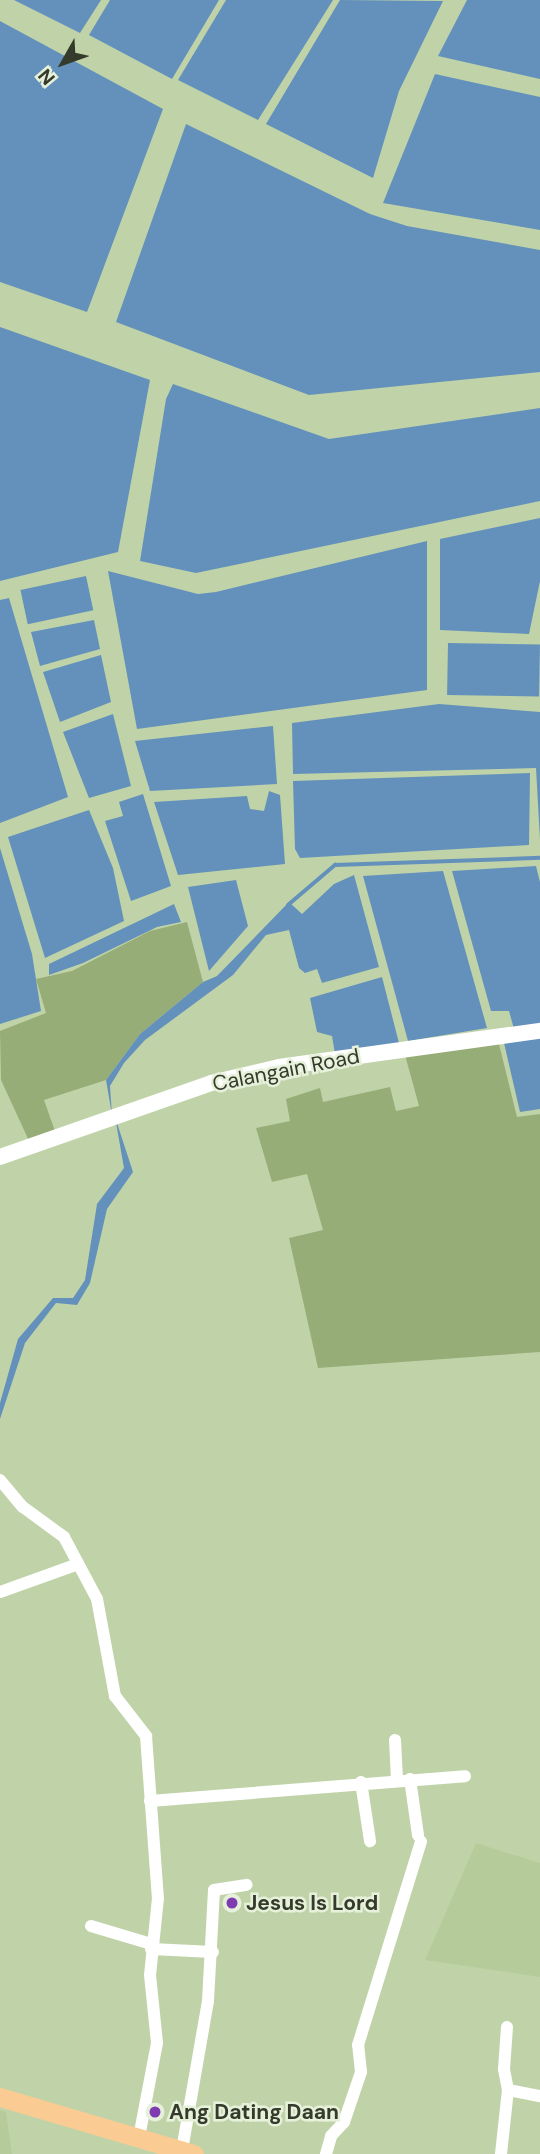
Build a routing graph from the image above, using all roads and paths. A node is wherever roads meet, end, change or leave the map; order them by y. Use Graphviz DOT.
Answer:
graph roads {
  1 [pos="540,1031"];
  2 [pos="0,1157"];
  3 [pos="0,1480"];
  4 [pos="78,1564"];
  5 [pos="0,1592"];
  6 [pos="395,1740"];
  7 [pos="465,1776"];
  8 [pos="403,1779"];
  9 [pos="361,1782"];
  10 [pos="150,1801"];
  11 [pos="370,1841"];
  12 [pos="247,1885"];
  13 [pos="91,1926"];
  14 [pos="151,1947"];
  15 [pos="213,1952"];
  16 [pos="507,2027"];
  17 [pos="508,2091"];
  18 [pos="540,2096"];
  19 [pos="0,2097"];
  20 [pos="139,2137"];
  21 [pos="188,2152"];
  22 [pos="326,2154"];
  23 [pos="501,2154"];
  1 -- 2 [label="street, Calangain Road"];
  3 -- 4 [label="street"];
  4 -- 5 [label="street"];
  4 -- 10 [label="street"];
  6 -- 8 [label="street"];
  7 -- 8 [label="street"];
  8 -- 9 [label="street"];
  8 -- 22 [label="street"];
  9 -- 10 [label="street"];
  9 -- 11 [label="street"];
  10 -- 14 [label="street"];
  12 -- 15 [label="street"];
  13 -- 14 [label="street"];
  14 -- 15 [label="street"];
  14 -- 20 [label="street"];
  15 -- 21 [label="street"];
  16 -- 17 [label="street"];
  17 -- 18 [label="street"];
  17 -- 23 [label="street"];
  19 -- 20 [label="main road"];
  20 -- 21 [label="main road"];
}
